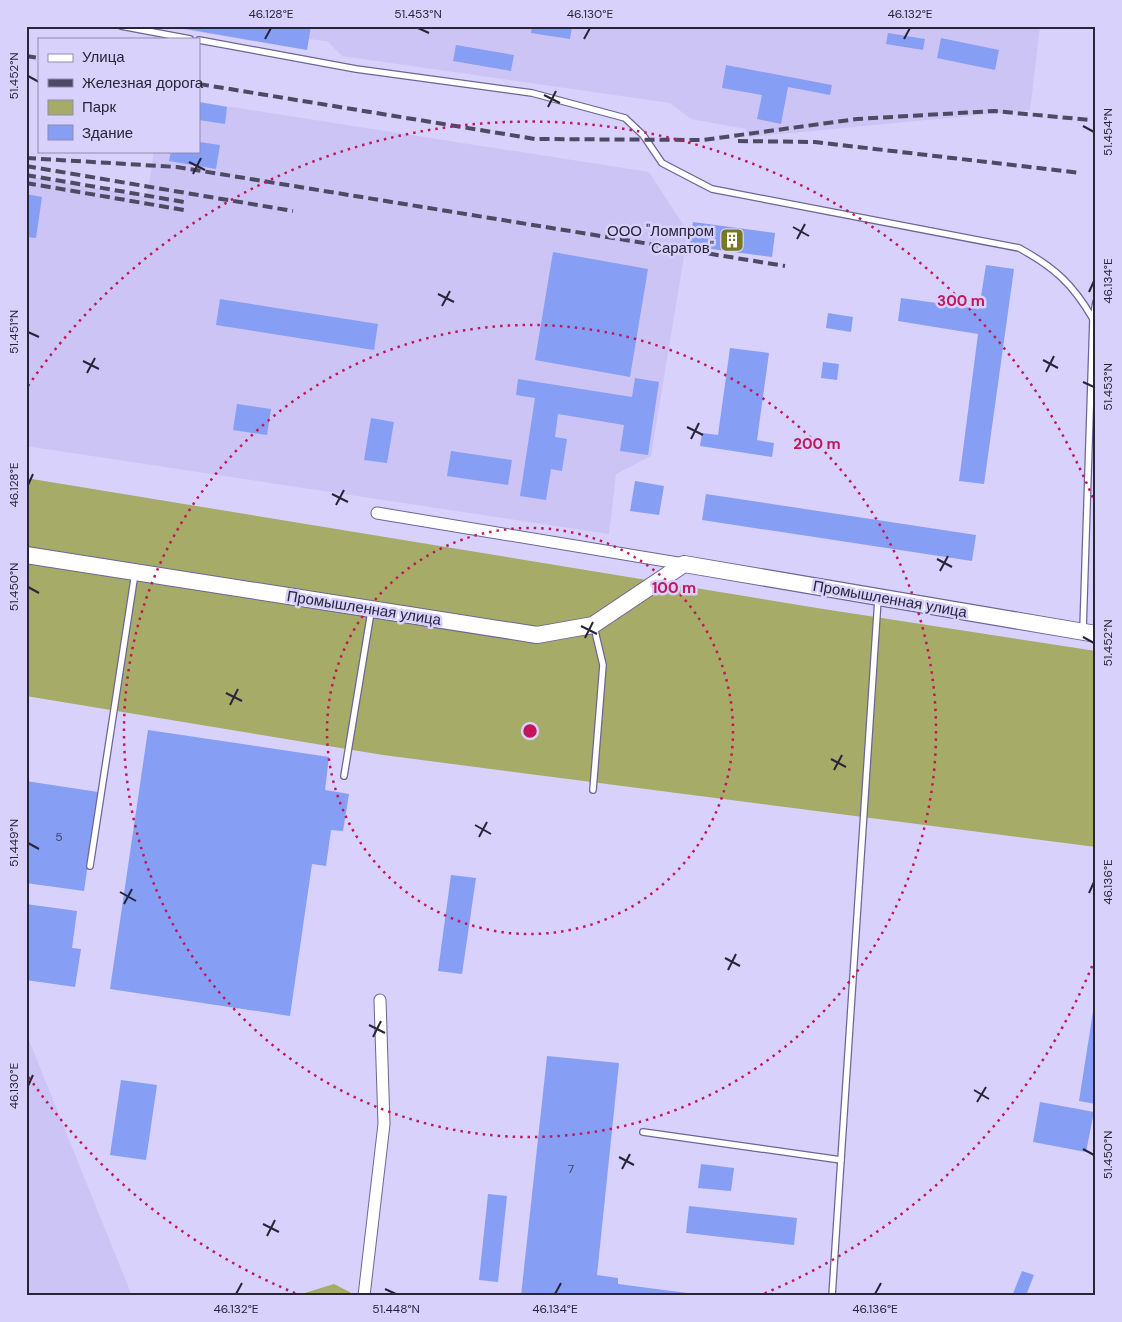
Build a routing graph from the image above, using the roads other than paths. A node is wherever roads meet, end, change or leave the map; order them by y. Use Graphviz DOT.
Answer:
graph roads {
  1 [pos="121,26"];
  2 [pos="185,38"];
  3 [pos="200,40"];
  4 [pos="1096,302"];
  5 [pos="1093,319"];
  6 [pos="377,514"];
  7 [pos="26,555"];
  8 [pos="684,564"];
  9 [pos="135,573"];
  10 [pos="878,597"];
  11 [pos="371,610"];
  12 [pos="593,625"];
  13 [pos="1090,633"];
  14 [pos="344,776"];
  15 [pos="593,790"];
  16 [pos="90,866"];
  17 [pos="380,1000"];
  18 [pos="643,1132"];
  19 [pos="841,1160"];
  20 [pos="364,1296"];
  21 [pos="832,1296"];
  1 -- 2 [label="lane"];
  3 -- 5 [label="lane"];
  4 -- 5 [label="lane"];
  5 -- 13 [label="lane"];
  6 -- 8 [label="street, Промышленная улица"];
  7 -- 9 [label="street, Промышленная улица"];
  8 -- 10 [label="street, Промышленная улица"];
  8 -- 12 [label="street, Промышленная улица"];
  9 -- 11 [label="street, Промышленная улица"];
  9 -- 16 [label="lane"];
  10 -- 13 [label="street, Промышленная улица"];
  10 -- 19 [label="lane"];
  11 -- 12 [label="street, Промышленная улица"];
  11 -- 14 [label="lane"];
  12 -- 15 [label="lane"];
  17 -- 20 [label="street"];
  18 -- 19 [label="lane"];
  19 -- 21 [label="lane"];
}
